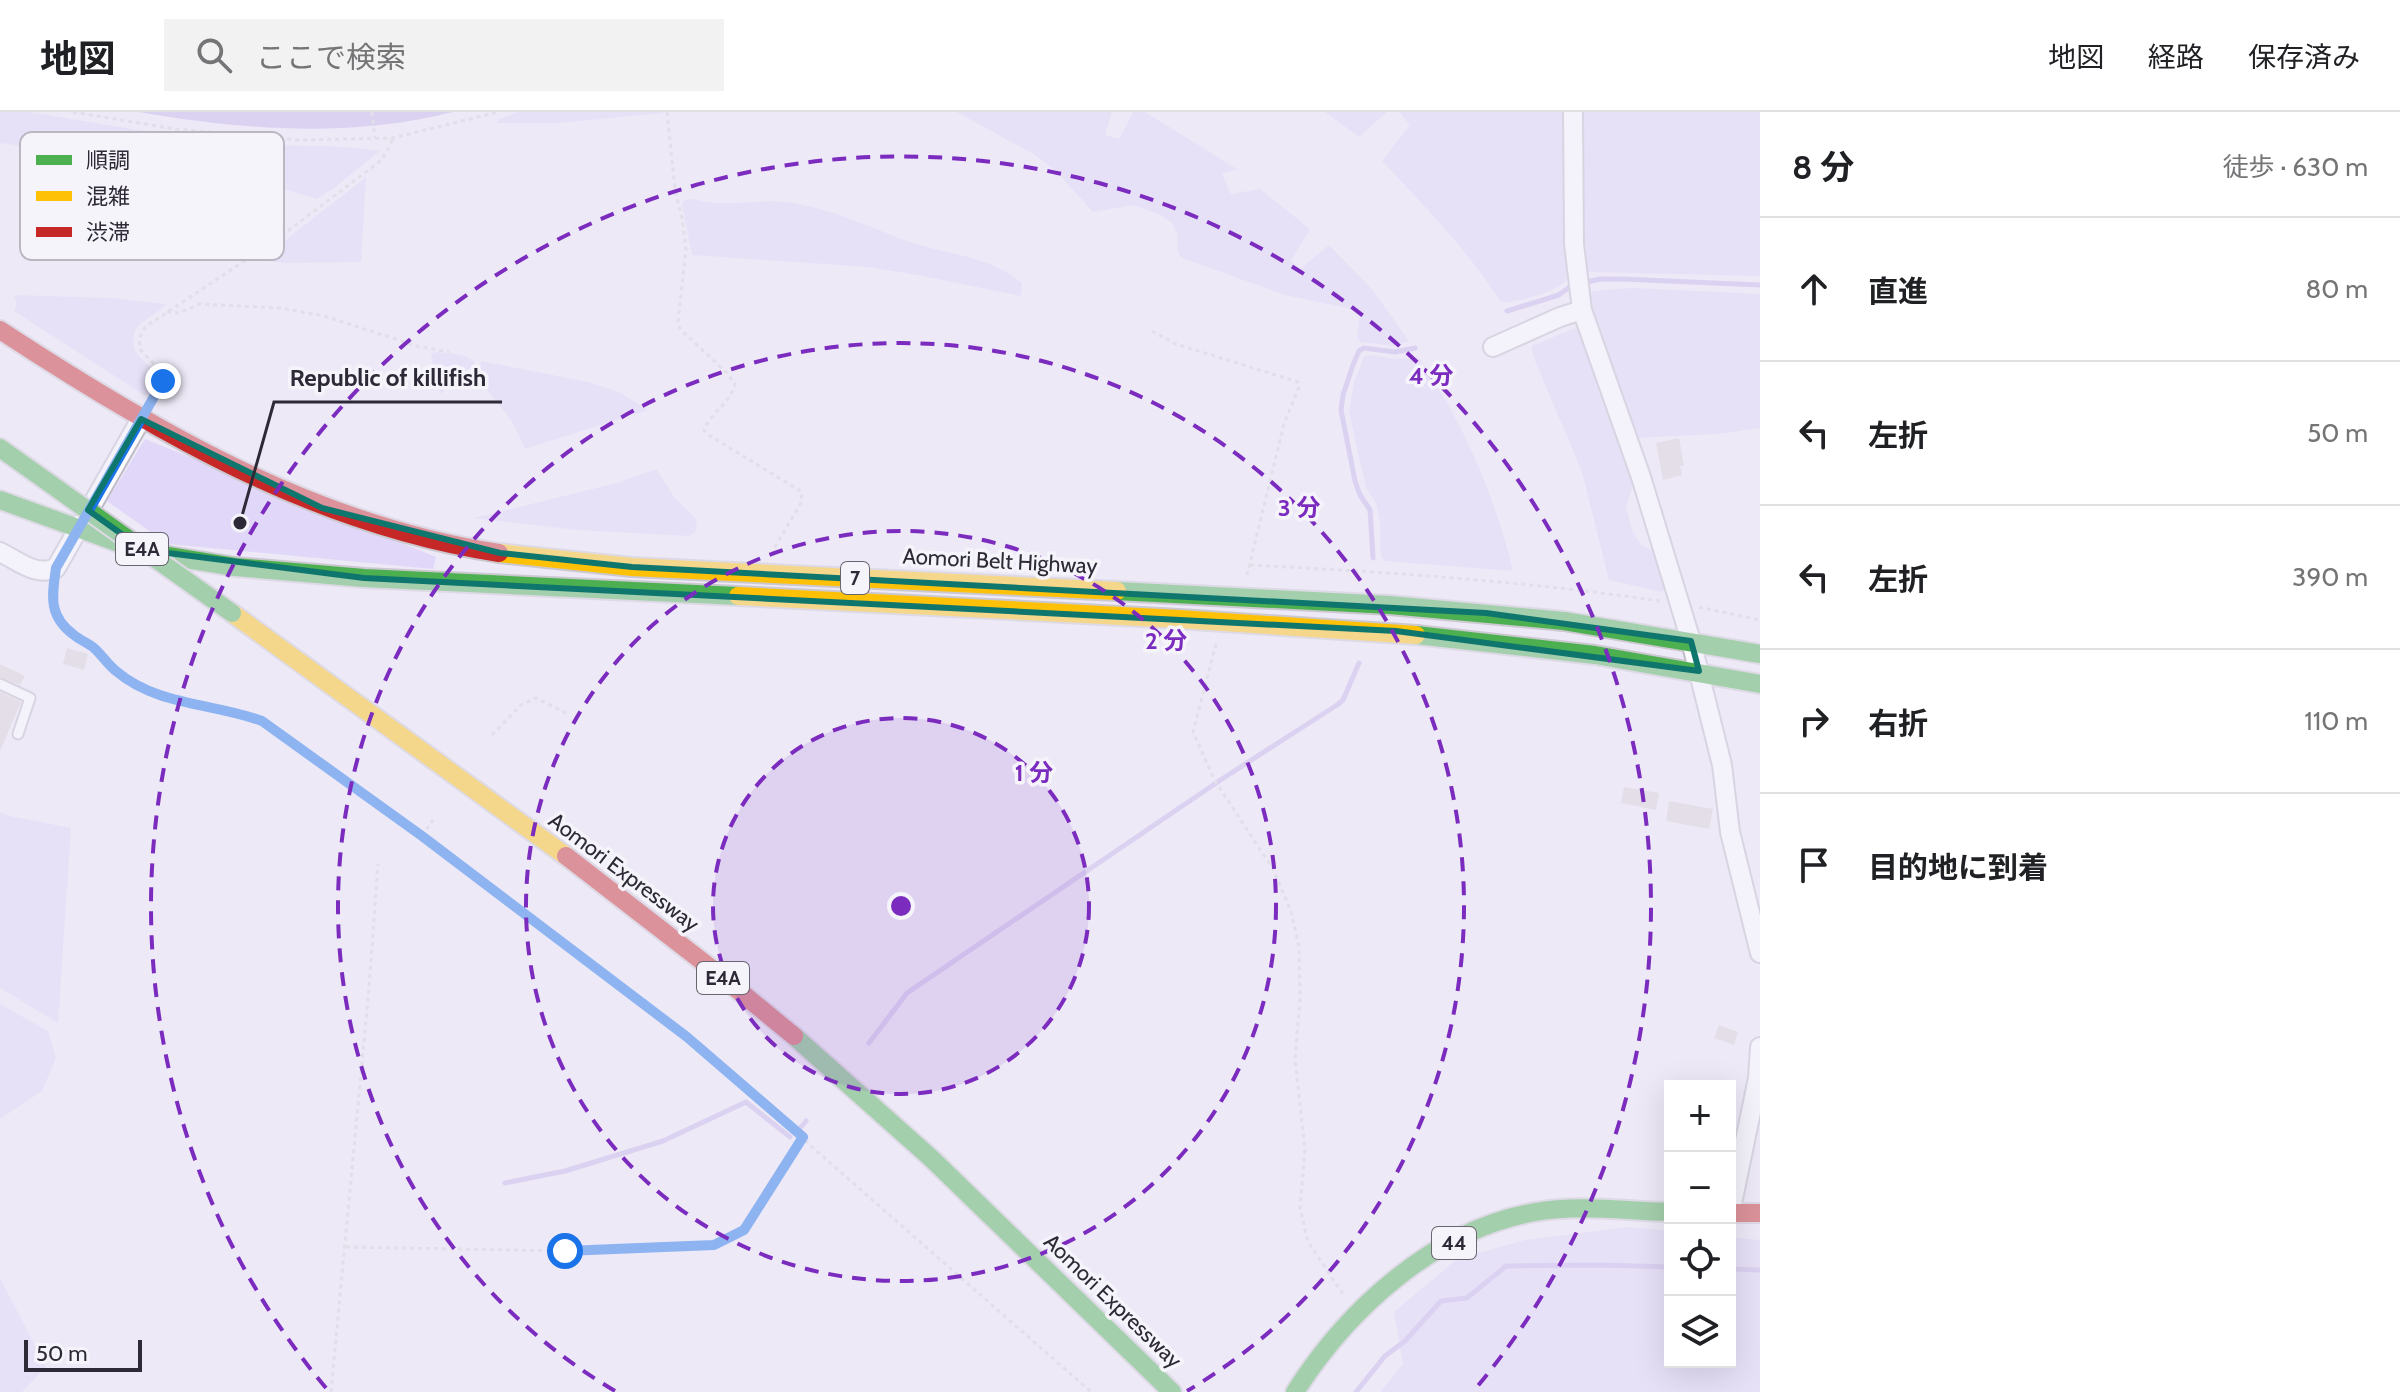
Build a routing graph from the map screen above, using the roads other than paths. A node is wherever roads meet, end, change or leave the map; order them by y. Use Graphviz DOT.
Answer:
graph roads {
  1 [pos="1573,112"];
  2 [pos="1582,310"];
  3 [pos="0,330"];
  4 [pos="1493,347"];
  5 [pos="141,419"];
  6 [pos="0,448"];
  7 [pos="0,500"];
  8 [pos="76,530"];
  9 [pos="0,552"];
  10 [pos="1691,641"];
  11 [pos="1760,654"];
  12 [pos="1699,671"];
  13 [pos="0,684"];
  14 [pos="1760,684"];
  15 [pos="18,734"];
  16 [pos="1760,953"];
  17 [pos="1760,1047"];
  18 [pos="1736,1184"];
  19 [pos="1664,1212"];
  20 [pos="1736,1213"];
  21 [pos="1760,1213"];
  22 [pos="1172,1392"];
  23 [pos="1295,1392"];
  1 -- 2 [label="street"];
  2 -- 4 [label="street"];
  2 -- 10 [label="street"];
  3 -- 5 [label="main road, Aomori Belt Highway / 7"];
  5 -- 8 [label="street"];
  5 -- 10 [label="main road, Aomori Belt Highway / 7"];
  6 -- 22 [label="main road, Aomori Expressway / E4A, bridge"];
  7 -- 8 [label="main road, 7"];
  8 -- 9 [label="street"];
  8 -- 12 [label="main road, 7"];
  10 -- 11 [label="main road, Aomori Belt Highway / 7"];
  10 -- 12 [label="street"];
  12 -- 14 [label="main road, 7"];
  12 -- 16 [label="street"];
  13 -- 15 [label="lane"];
  17 -- 18 [label="street"];
  19 -- 23 [label="main road, 44"];
  20 -- 21 [label="main road"];
}
